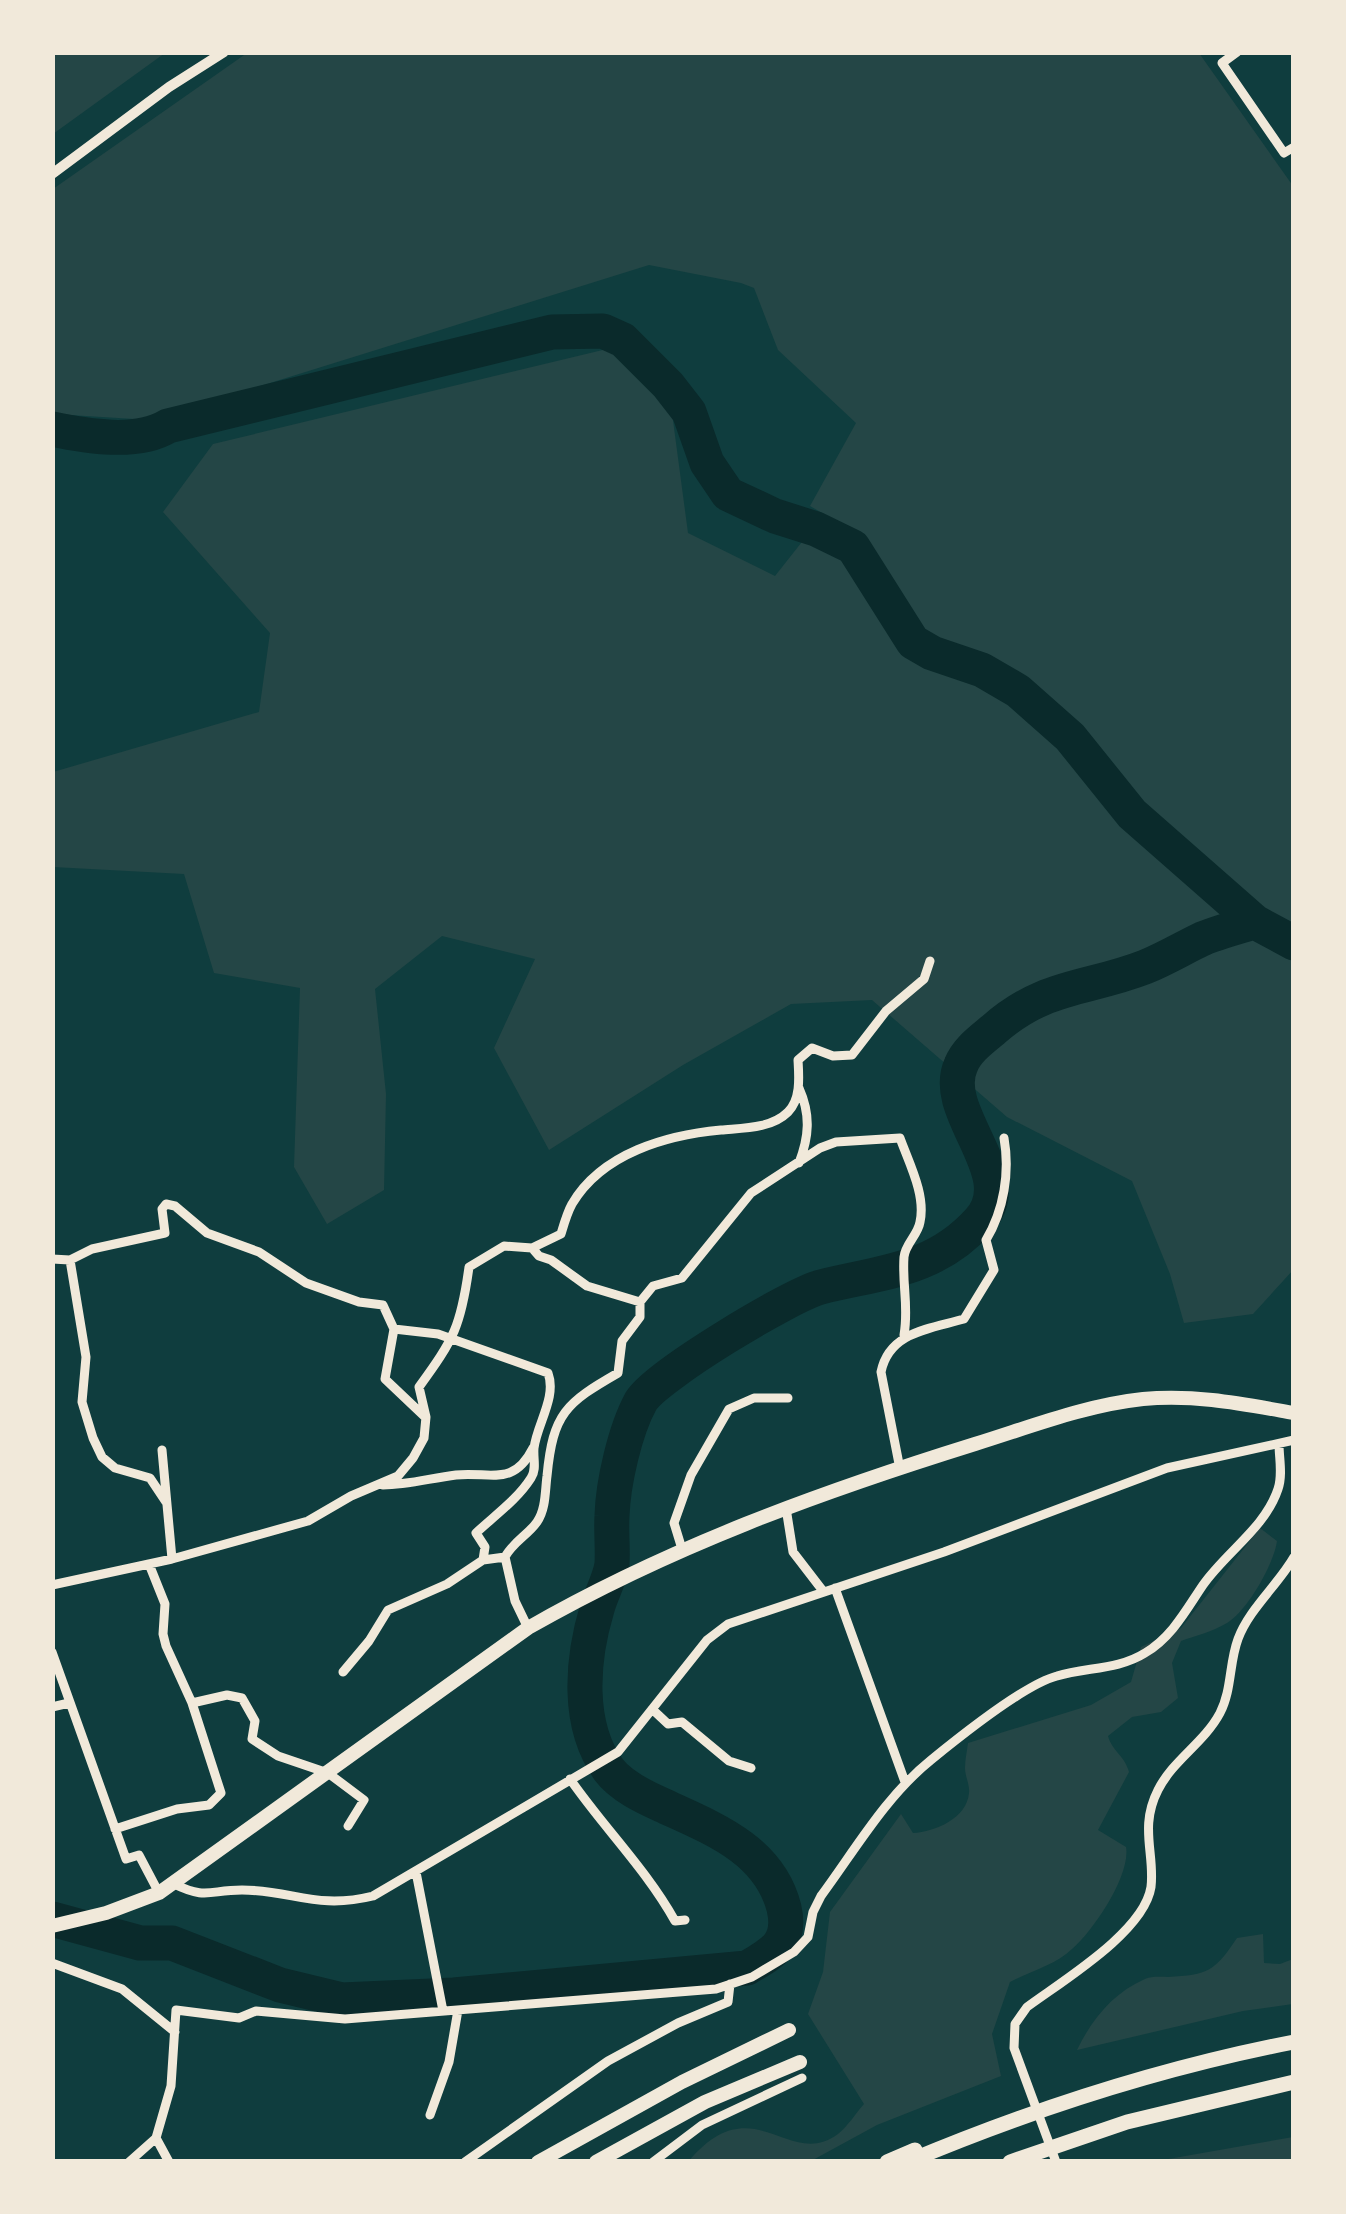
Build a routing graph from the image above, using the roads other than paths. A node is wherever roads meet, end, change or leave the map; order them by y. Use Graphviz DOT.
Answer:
graph roads {
  1 [pos="224,52"];
  2 [pos="1237,52"];
  3 [pos="1294,147"];
  4 [pos="52,174"];
  5 [pos="930,961"];
  6 [pos="800,1088"];
  7 [pos="1004,1138"];
  8 [pos="798,1166"];
  9 [pos="532,1248"];
  10 [pos="52,1259"];
  11 [pos="70,1260"];
  12 [pos="640,1302"];
  13 [pos="394,1328"];
  14 [pos="904,1336"];
  15 [pos="452,1342"];
  16 [pos="788,1398"];
  17 [pos="1294,1413"];
  18 [pos="426,1417"];
  19 [pos="1294,1440"];
  20 [pos="1279,1444"];
  21 [pos="534,1447"];
  22 [pos="162,1450"];
  23 [pos="900,1469"];
  24 [pos="375,1485"];
  25 [pos="166,1502"];
  26 [pos="786,1508"];
  27 [pos="682,1550"];
  28 [pos="505,1557"];
  29 [pos="1294,1558"];
  30 [pos="172,1559"];
  31 [pos="483,1560"];
  32 [pos="149,1564"];
  33 [pos="52,1585"];
  34 [pos="835,1588"];
  35 [pos="823,1592"];
  36 [pos="528,1628"];
  37 [pos="52,1652"];
  38 [pos="343,1672"];
  39 [pos="192,1703"];
  40 [pos="69,1704"];
  41 [pos="52,1707"];
  42 [pos="652,1709"];
  43 [pos="751,1768"];
  44 [pos="328,1773"];
  45 [pos="570,1780"];
  46 [pos="905,1782"];
  47 [pos="348,1826"];
  48 [pos="115,1829"];
  49 [pos="416,1872"];
  50 [pos="174,1884"];
  51 [pos="159,1893"];
  52 [pos="684,1920"];
  53 [pos="52,1926"];
  54 [pos="52,1963"];
  55 [pos="730,1984"];
  56 [pos="458,2010"];
  57 [pos="443,2011"];
  58 [pos="789,2030"];
  59 [pos="175,2032"];
  60 [pos="1294,2042"];
  61 [pos="801,2070"];
  62 [pos="1294,2082"];
  63 [pos="430,2115"];
  64 [pos="1004,2121"];
  65 [pos="156,2138"];
  66 [pos="128,2162"];
  67 [pos="170,2162"];
  68 [pos="465,2162"];
  69 [pos="538,2162"];
  70 [pos="596,2162"];
  71 [pos="653,2162"];
  72 [pos="886,2162"];
  73 [pos="907,2162"];
  74 [pos="1010,2162"];
  75 [pos="1056,2162"];
  1 -- 4 [label="street"];
  2 -- 3 [label="street"];
  5 -- 6 [label="street"];
  6 -- 8 [label="street"];
  6 -- 9 [label="street"];
  7 -- 14 [label="street"];
  8 -- 12 [label="street"];
  8 -- 14 [label="street"];
  9 -- 12 [label="street"];
  9 -- 15 [label="street"];
  10 -- 11 [label="street"];
  11 -- 13 [label="street"];
  11 -- 25 [label="street"];
  12 -- 28 [label="street"];
  13 -- 15 [label="street"];
  13 -- 18 [label="street"];
  14 -- 23 [label="street"];
  15 -- 18 [label="street"];
  15 -- 21 [label="street"];
  16 -- 27 [label="street"];
  17 -- 23 [label="highway"];
  18 -- 24 [label="street"];
  19 -- 20 [label="street"];
  20 -- 34 [label="street"];
  20 -- 46 [label="street"];
  21 -- 24 [label="street"];
  21 -- 31 [label="street"];
  22 -- 25 [label="street"];
  23 -- 26 [label="highway"];
  24 -- 30 [label="street"];
  25 -- 30 [label="street"];
  26 -- 27 [label="highway"];
  26 -- 35 [label="street"];
  27 -- 36 [label="highway"];
  28 -- 31 [label="street"];
  28 -- 36 [label="street"];
  29 -- 75 [label="street"];
  30 -- 32 [label="street"];
  31 -- 38 [label="street"];
  32 -- 33 [label="street"];
  32 -- 39 [label="street"];
  34 -- 35 [label="street"];
  34 -- 46 [label="street"];
  35 -- 42 [label="street"];
  36 -- 44 [label="highway"];
  37 -- 40 [label="street"];
  39 -- 44 [label="street"];
  39 -- 48 [label="street"];
  40 -- 41 [label="street"];
  40 -- 48 [label="street"];
  42 -- 43 [label="street"];
  42 -- 45 [label="street"];
  44 -- 47 [label="street"];
  44 -- 50 [label="highway"];
  45 -- 49 [label="street"];
  45 -- 52 [label="street"];
  46 -- 55 [label="street"];
  48 -- 51 [label="street"];
  49 -- 50 [label="street"];
  49 -- 57 [label="street"];
  50 -- 51 [label="highway"];
  51 -- 53 [label="highway"];
  54 -- 59 [label="street"];
  55 -- 56 [label="street"];
  55 -- 68 [label="street"];
  56 -- 57 [label="street"];
  56 -- 63 [label="street"];
  57 -- 59 [label="street"];
  58 -- 69 [label="highway"];
  59 -- 65 [label="street"];
  60 -- 64 [label="highway"];
  61 -- 70 [label="highway"];
  61 -- 71 [label="street"];
  62 -- 74 [label="highway"];
  64 -- 72 [label="highway"];
  64 -- 73 [label="highway"];
  65 -- 66 [label="street"];
  65 -- 67 [label="street"];
}
